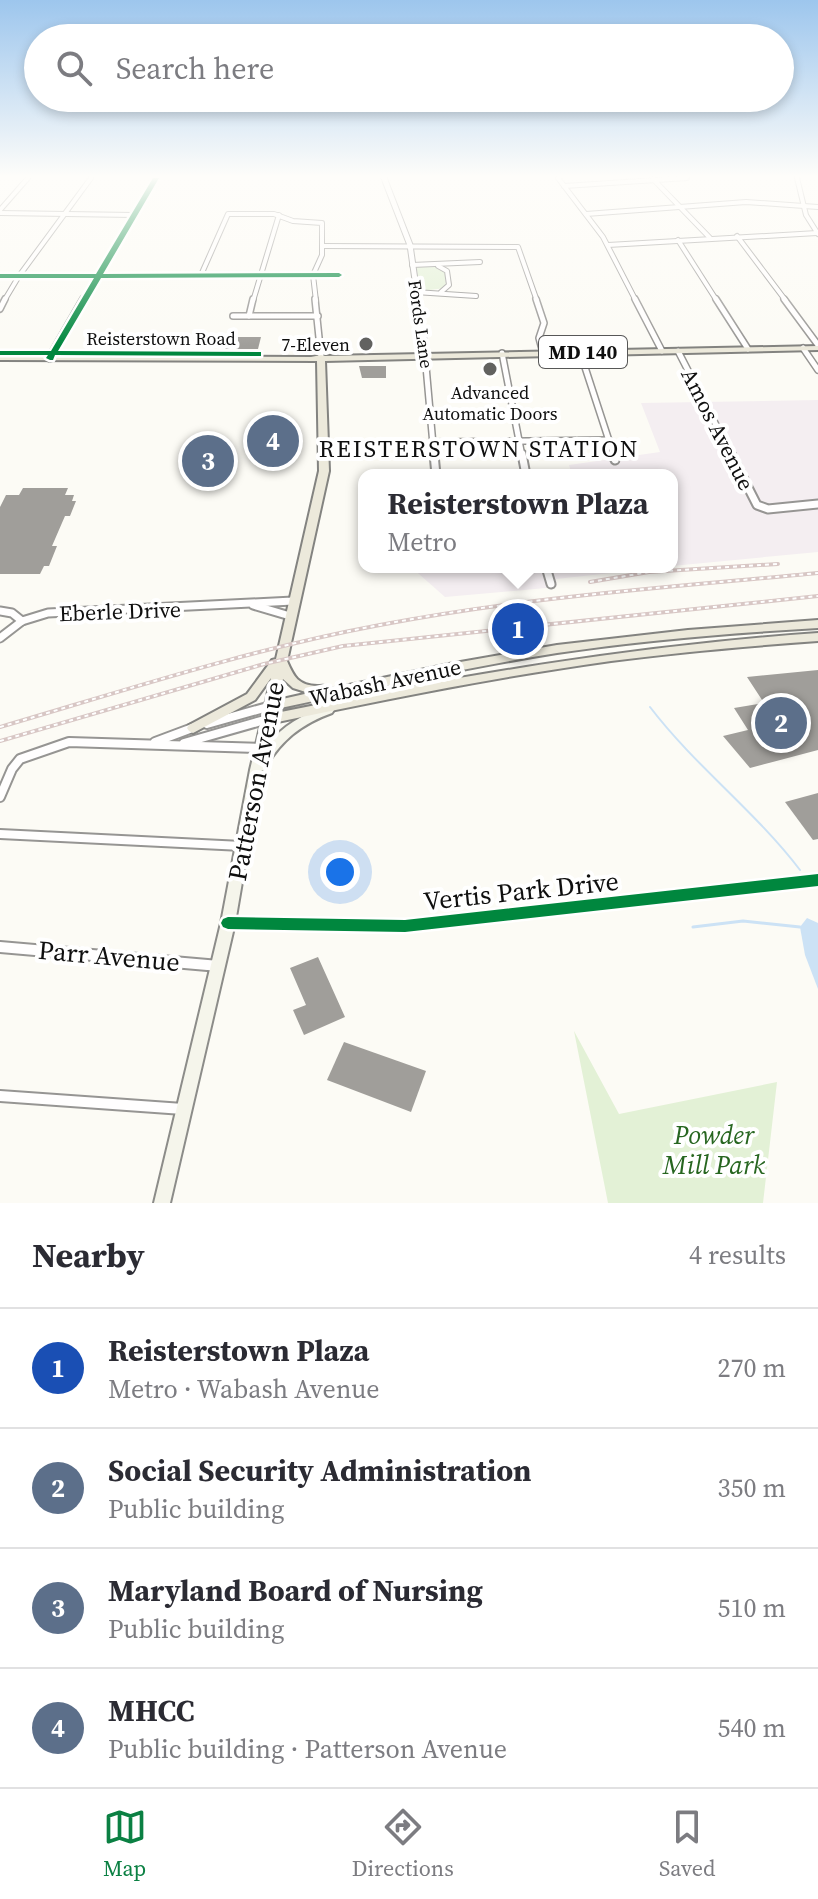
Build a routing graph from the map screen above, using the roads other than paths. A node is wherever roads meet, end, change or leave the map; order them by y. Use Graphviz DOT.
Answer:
graph roads {
  1 [pos="49,234"];
  2 [pos="123,234"];
  3 [pos="219,234"];
  4 [pos="273,234"];
  5 [pos="324,234"];
  6 [pos="406,234"];
  7 [pos="600,234"];
  8 [pos="706,234"];
  9 [pos="787,234"];
  10 [pos="737,236"];
  11 [pos="710,238"];
  12 [pos="678,240"];
  13 [pos="410,245"];
  14 [pos="608,245"];
  15 [pos="323,246"];
  16 [pos="480,262"];
  17 [pos="412,265"];
  18 [pos="438,266"];
  19 [pos="201,275"];
  20 [pos="259,275"];
  21 [pos="313,275"];
  22 [pos="339,275"];
  23 [pos="0,276"];
  24 [pos="19,276"];
  25 [pos="98,276"];
  26 [pos="415,292"];
  27 [pos="441,292"];
  28 [pos="476,296"];
  29 [pos="0,309"];
  30 [pos="233,316"];
  31 [pos="249,316"];
  32 [pos="318,316"];
  33 [pos="818,346"];
  34 [pos="803,348"];
  35 [pos="748,349"];
  36 [pos="662,351"];
  37 [pos="678,351"];
  38 [pos="580,352"];
  39 [pos="502,353"];
  40 [pos="543,353"];
  41 [pos="172,354"];
  42 [pos="425,355"];
  43 [pos="0,356"];
  44 [pos="51,356"];
  45 [pos="321,357"];
  46 [pos="139,359"];
  47 [pos="248,359"];
  48 [pos="818,370"];
  49 [pos="321,382"];
  50 [pos="609,440"];
  51 [pos="519,441"];
  52 [pos="434,442"];
  53 [pos="615,460"];
  54 [pos="436,469"];
  55 [pos="525,469"];
  56 [pos="818,504"];
  57 [pos="548,573"];
  58 [pos="551,584"];
  59 [pos="293,601"];
  60 [pos="247,603"];
  61 [pos="0,611"];
  62 [pos="290,616"];
  63 [pos="22,621"];
  64 [pos="818,624"];
  65 [pos="818,637"];
  66 [pos="0,638"];
  67 [pos="282,652"];
  68 [pos="368,692"];
  69 [pos="269,713"];
  70 [pos="193,728"];
  71 [pos="149,745"];
  72 [pos="174,746"];
  73 [pos="260,748"];
  74 [pos="252,783"];
  75 [pos="0,797"];
  76 [pos="0,834"];
  77 [pos="244,846"];
  78 [pos="818,880"];
  79 [pos="228,923"];
  80 [pos="0,947"];
  81 [pos="219,966"];
  82 [pos="0,1096"];
  83 [pos="183,1109"];
  84 [pos="162,1203"];
  1 -- 24 [label="street"];
  2 -- 25 [label="street"];
  3 -- 19 [label="street"];
  4 -- 20 [label="street"];
  5 -- 15 [label="street"];
  6 -- 13 [label="street, Fords Lane"];
  7 -- 14 [label="street"];
  8 -- 11 [label="street"];
  9 -- 10 [label="street"];
  10 -- 11 [label="street"];
  10 -- 33 [label="street"];
  11 -- 12 [label="street"];
  12 -- 14 [label="street"];
  12 -- 35 [label="street"];
  13 -- 15 [label="street"];
  13 -- 17 [label="street, Fords Lane"];
  13 -- 40 [label="street"];
  14 -- 36 [label="street"];
  15 -- 21 [label="street"];
  16 -- 18 [label="street"];
  17 -- 18 [label="street"];
  17 -- 26 [label="street, Fords Lane"];
  18 -- 27 [label="street"];
  19 -- 20 [label="street"];
  19 -- 25 [label="street"];
  20 -- 21 [label="street"];
  20 -- 31 [label="street"];
  21 -- 22 [label="street"];
  21 -- 32 [label="street"];
  23 -- 24 [label="street"];
  24 -- 25 [label="street"];
  24 -- 29 [label="street"];
  25 -- 44 [label="street"];
  26 -- 27 [label="street"];
  26 -- 42 [label="street, Fords Lane"];
  27 -- 28 [label="street"];
  30 -- 31 [label="street"];
  31 -- 32 [label="street"];
  32 -- 45 [label="street"];
  33 -- 34 [label="main road, Reisterstown Road / MD 140"];
  34 -- 35 [label="main road, Reisterstown Road / MD 140"];
  34 -- 48 [label="street"];
  35 -- 37 [label="main road, Reisterstown Road / MD 140"];
  36 -- 37 [label="main road, Reisterstown Road / MD 140"];
  36 -- 38 [label="main road, Reisterstown Road / MD 140"];
  37 -- 56 [label="street, Amos Avenue"];
  38 -- 40 [label="main road, Reisterstown Road / MD 140"];
  38 -- 50 [label="street"];
  39 -- 40 [label="main road, Reisterstown Road / MD 140"];
  39 -- 42 [label="main road, Reisterstown Road / MD 140"];
  39 -- 51 [label="street"];
  41 -- 44 [label="main road, Reisterstown Road / MD 140"];
  41 -- 45 [label="main road, Reisterstown Road / MD 140"];
  41 -- 46 [label="main road"];
  42 -- 45 [label="main road, Reisterstown Road / MD 140"];
  42 -- 52 [label="street, Fords Lane"];
  43 -- 44 [label="main road, Reisterstown Road / MD 140"];
  44 -- 46 [label="main road, Reisterstown Road / MD 140"];
  45 -- 47 [label="main road, Reisterstown Road / MD 140"];
  45 -- 49 [label="main road, Patterson Avenue"];
  46 -- 47 [label="main road, Reisterstown Road / MD 140"];
  47 -- 49 [label="main road"];
  49 -- 59 [label="main road, Patterson Avenue"];
  50 -- 51 [label="street"];
  50 -- 53 [label="street"];
  51 -- 52 [label="street"];
  51 -- 55 [label="street"];
  52 -- 54 [label="street, Fords Lane"];
  57 -- 58 [label="street"];
  59 -- 60 [label="street, Eberle Drive"];
  59 -- 62 [label="main road, Patterson Avenue"];
  60 -- 62 [label="street, Eberle Drive"];
  60 -- 63 [label="street, Eberle Drive"];
  61 -- 63 [label="street"];
  62 -- 67 [label="main road, Patterson Avenue"];
  63 -- 66 [label="street, Eberle Drive"];
  64 -- 68 [label="main road, Wabash Avenue"];
  65 -- 68 [label="main road, Wabash Avenue"];
  67 -- 68 [label="main road"];
  67 -- 69 [label="main road, Patterson Avenue"];
  67 -- 70 [label="main road"];
  68 -- 69 [label="main road, Wabash Avenue"];
  68 -- 74 [label="main road"];
  69 -- 70 [label="street, Wabash Avenue"];
  69 -- 72 [label="street, Wabash Avenue"];
  69 -- 73 [label="main road, Patterson Avenue"];
  70 -- 71 [label="street, Wabash Avenue"];
  71 -- 72 [label="street"];
  71 -- 75 [label="street"];
  72 -- 73 [label="street"];
  73 -- 74 [label="main road, Patterson Avenue"];
  74 -- 77 [label="main road, Patterson Avenue"];
  76 -- 77 [label="street"];
  77 -- 79 [label="main road, Patterson Avenue"];
  78 -- 79 [label="street, Vertis Park Drive"];
  79 -- 81 [label="main road, Patterson Avenue"];
  80 -- 81 [label="street, Parr Avenue"];
  81 -- 83 [label="main road, Patterson Avenue"];
  82 -- 83 [label="street"];
  83 -- 84 [label="main road, Patterson Avenue"];
}
